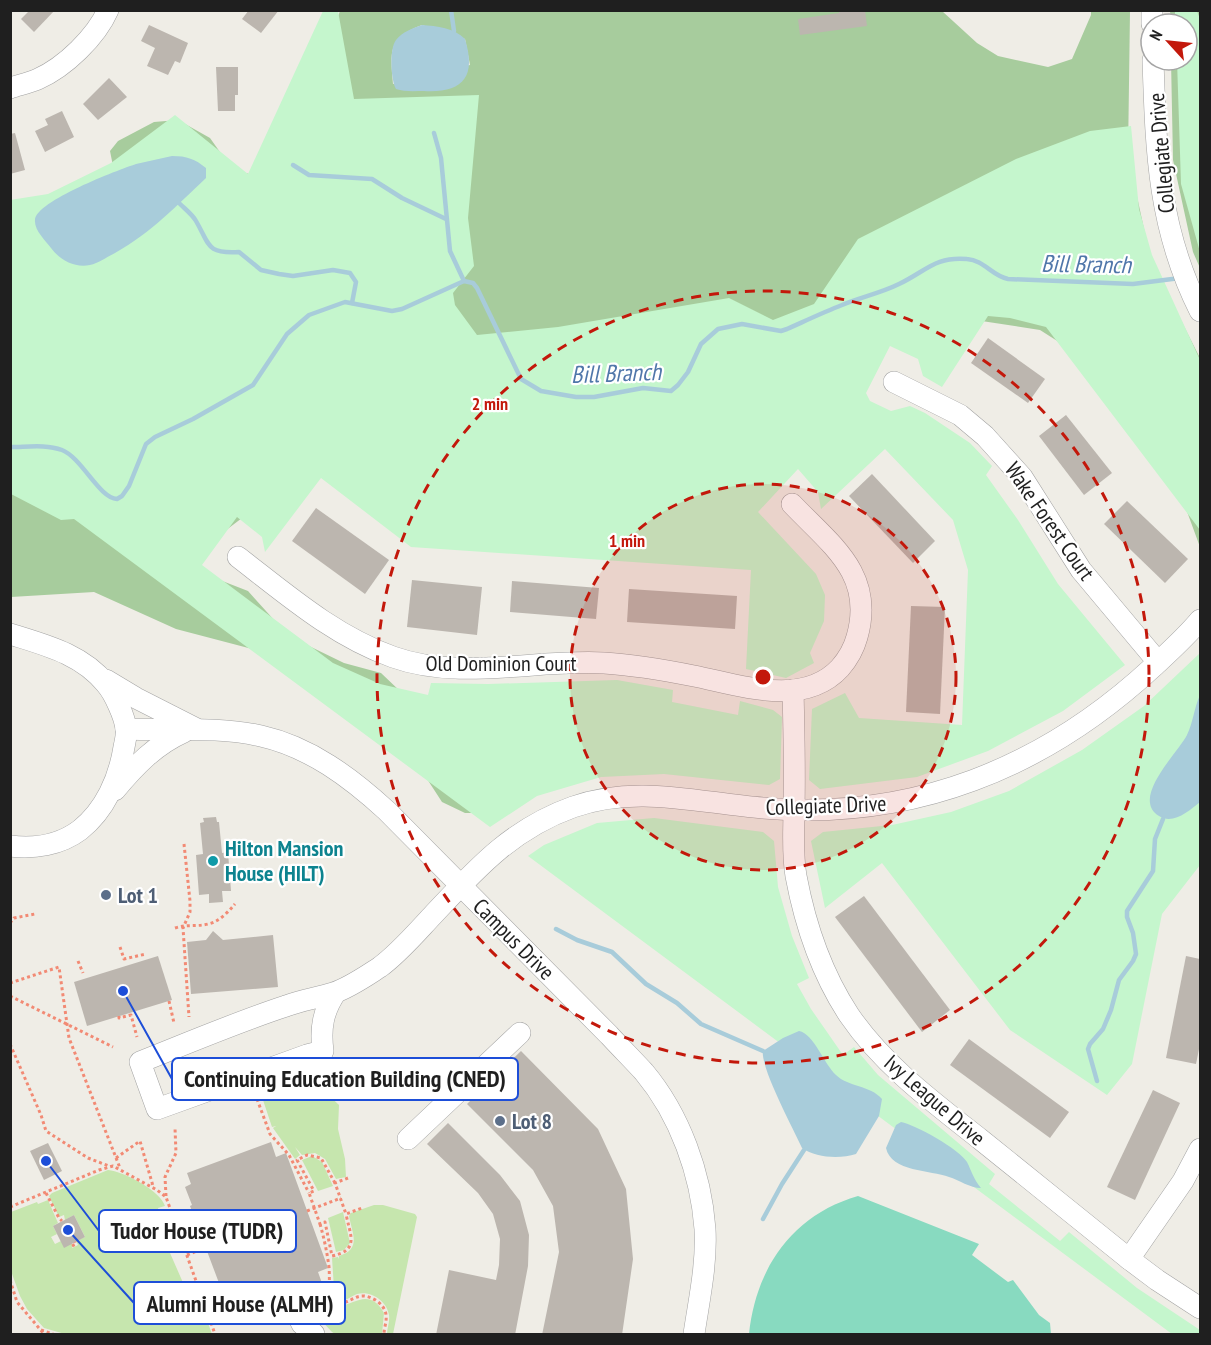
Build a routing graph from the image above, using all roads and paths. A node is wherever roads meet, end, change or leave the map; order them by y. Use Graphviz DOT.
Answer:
graph roads {
  1 [pos="108,10"];
  2 [pos="1154,72"];
  3 [pos="10,88"];
  4 [pos="1197,304"];
  5 [pos="894,382"];
  6 [pos="792,504"];
  7 [pos="238,557"];
  8 [pos="1200,620"];
  9 [pos="10,634"];
  10 [pos="1158,662"];
  11 [pos="96,673"];
  12 [pos="793,690"];
  13 [pos="126,729"];
  14 [pos="192,730"];
  15 [pos="106,800"];
  16 [pos="794,809"];
  17 [pos="184,844"];
  18 [pos="10,846"];
  19 [pos="460,886"];
  20 [pos="235,904"];
  21 [pos="35,914"];
  22 [pos="10,922"];
  23 [pos="185,924"];
  24 [pos="175,928"];
  25 [pos="120,947"];
  26 [pos="146,954"];
  27 [pos="78,961"];
  28 [pos="83,973"];
  29 [pos="10,983"];
  30 [pos="336,992"];
  31 [pos="10,996"];
  32 [pos="169,1001"];
  33 [pos="118,1016"];
  34 [pos="189,1017"];
  35 [pos="67,1023"];
  36 [pos="174,1023"];
  37 [pos="520,1033"];
  38 [pos="137,1036"];
  39 [pos="10,1044"];
  40 [pos="113,1047"];
  41 [pos="303,1082"];
  42 [pos="321,1087"];
  43 [pos="257,1098"];
  44 [pos="175,1128"];
  45 [pos="408,1138"];
  46 [pos="1200,1149"];
  47 [pos="116,1158"];
  48 [pos="110,1167"];
  49 [pos="121,1169"];
  50 [pos="348,1178"];
  51 [pos="335,1183"];
  52 [pos="154,1188"];
  53 [pos="46,1193"];
  54 [pos="309,1193"];
  55 [pos="166,1197"];
  56 [pos="341,1198"];
  57 [pos="10,1207"];
  58 [pos="314,1208"];
  59 [pos="362,1208"];
  60 [pos="307,1211"];
  61 [pos="346,1214"];
  62 [pos="62,1221"];
  63 [pos="320,1224"];
  64 [pos="75,1242"];
  65 [pos="214,1244"];
  66 [pos="72,1246"];
  67 [pos="187,1255"];
  68 [pos="1129,1259"];
  69 [pos="10,1280"];
  70 [pos="10,1300"];
  71 [pos="17,1302"];
  72 [pos="294,1308"];
  73 [pos="1200,1308"];
  74 [pos="39,1329"];
  75 [pos="44,1335"];
  76 [pos="53,1335"];
  77 [pos="215,1335"];
  78 [pos="314,1335"];
  79 [pos="384,1335"];
  80 [pos="694,1335"];
  1 -- 3 [label="street"];
  2 -- 4 [label="street, Collegiate Drive"];
  5 -- 10 [label="street, Wake Forest Court"];
  6 -- 12 [label="street, Old Dominion Court"];
  7 -- 12 [label="street, Old Dominion Court"];
  8 -- 10 [label="street, Collegiate Drive"];
  9 -- 11 [label="street"];
  10 -- 16 [label="street, Collegiate Drive"];
  11 -- 13 [label="street"];
  11 -- 14 [label="street"];
  12 -- 16 [label="street"];
  13 -- 14 [label="street, Campus Drive"];
  13 -- 15 [label="street"];
  14 -- 15 [label="street"];
  14 -- 19 [label="street, Campus Drive"];
  15 -- 18 [label="street"];
  16 -- 19 [label="street, Collegiate Drive"];
  16 -- 68 [label="street, Ivy League Drive"];
  17 -- 23 [label="path"];
  19 -- 30 [label="street, Collegiate Drive"];
  19 -- 80 [label="street, Campus Drive"];
  20 -- 23 [label="path"];
  21 -- 22 [label="path"];
  23 -- 24 [label="path"];
  23 -- 34 [label="path"];
  25 -- 26 [label="path"];
  27 -- 28 [label="path"];
  29 -- 35 [label="path"];
  30 -- 30 [label="street, Collegiate Drive"];
  31 -- 35 [label="path"];
  32 -- 36 [label="path"];
  33 -- 38 [label="path"];
  35 -- 40 [label="path"];
  35 -- 47 [label="path"];
  37 -- 45 [label="street"];
  39 -- 48 [label="path"];
  41 -- 42 [label="path"];
  43 -- 54 [label="path"];
  44 -- 55 [label="path"];
  46 -- 68 [label="street"];
  47 -- 49 [label="path"];
  47 -- 52 [label="path"];
  48 -- 49 [label="path"];
  48 -- 53 [label="path"];
  49 -- 52 [label="path"];
  50 -- 51 [label="path"];
  51 -- 54 [label="path"];
  51 -- 56 [label="path"];
  52 -- 55 [label="path"];
  53 -- 57 [label="path"];
  53 -- 62 [label="path"];
  54 -- 58 [label="path"];
  55 -- 67 [label="path"];
  56 -- 58 [label="path"];
  56 -- 61 [label="path"];
  58 -- 60 [label="path"];
  58 -- 63 [label="path"];
  59 -- 61 [label="path"];
  61 -- 63 [label="path"];
  63 -- 79 [label="path"];
  64 -- 66 [label="path"];
  65 -- 67 [label="path"];
  67 -- 77 [label="path"];
  68 -- 73 [label="street, Ivy League Drive"];
  69 -- 71 [label="path"];
  70 -- 71 [label="path"];
  71 -- 74 [label="path"];
  72 -- 78 [label="street"];
  74 -- 75 [label="path"];
  74 -- 76 [label="path"];
}
